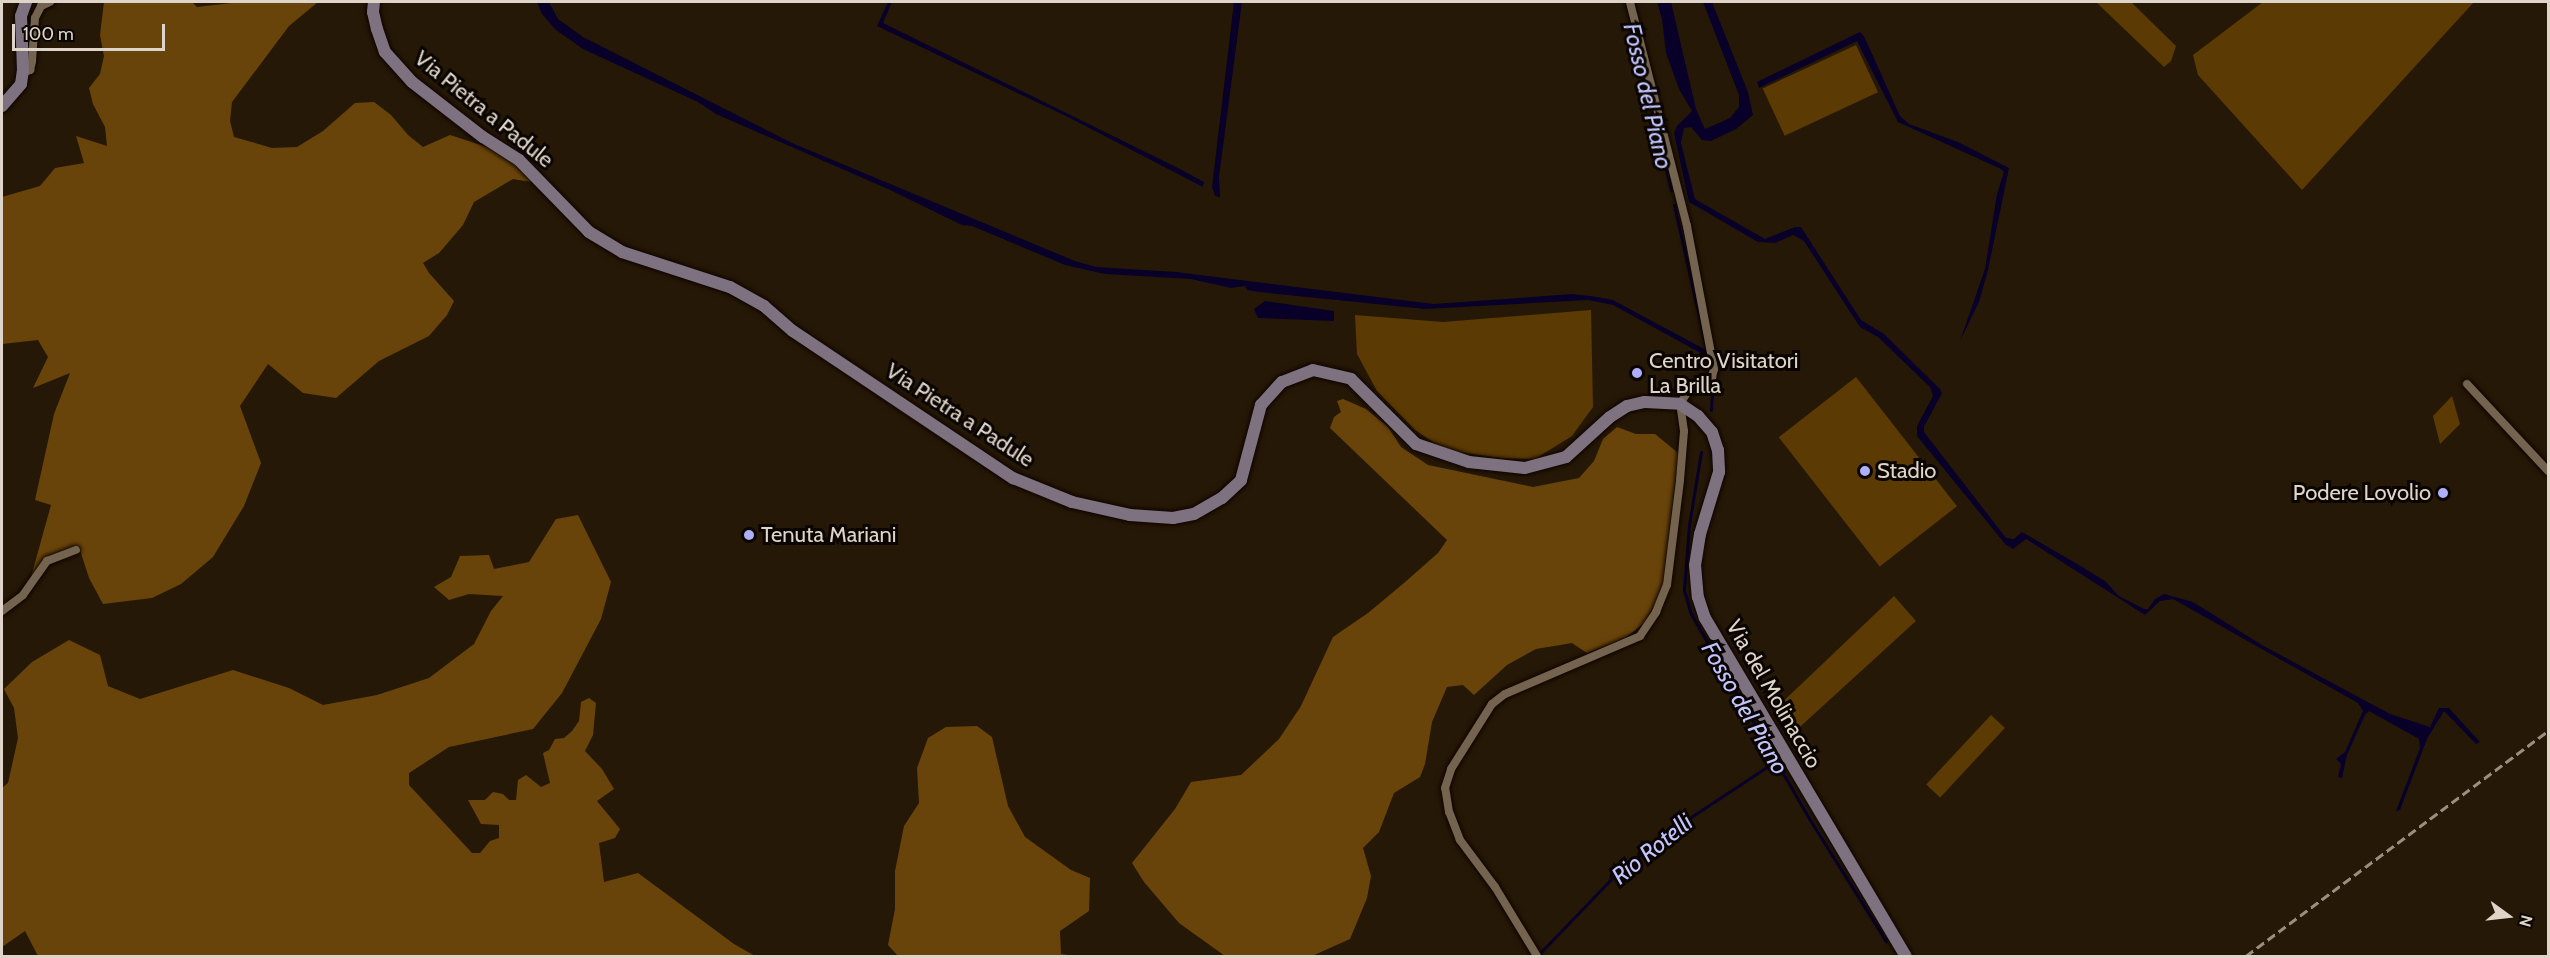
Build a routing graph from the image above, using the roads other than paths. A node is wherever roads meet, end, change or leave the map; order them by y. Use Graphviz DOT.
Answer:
graph roads {
  1 [pos="26,2"];
  2 [pos="50,2"];
  3 [pos="374,2"];
  4 [pos="1630,2"];
  5 [pos="23,73"];
  6 [pos="2,106"];
  7 [pos="2467,384"];
  8 [pos="1680,404"];
  9 [pos="2548,471"];
  10 [pos="76,550"];
  11 [pos="2,611"];
  12 [pos="1904,956"];
  13 [pos="1537,957"];
  1 -- 5 [label="street"];
  2 -- 5 [label="street"];
  3 -- 8 [label="street, Via Pietra a Padule"];
  4 -- 8 [label="street"];
  5 -- 6 [label="street"];
  7 -- 9 [label="street"];
  8 -- 12 [label="street, Via del Molinaccio"];
  8 -- 13 [label="street"];
  10 -- 11 [label="street"];
}
